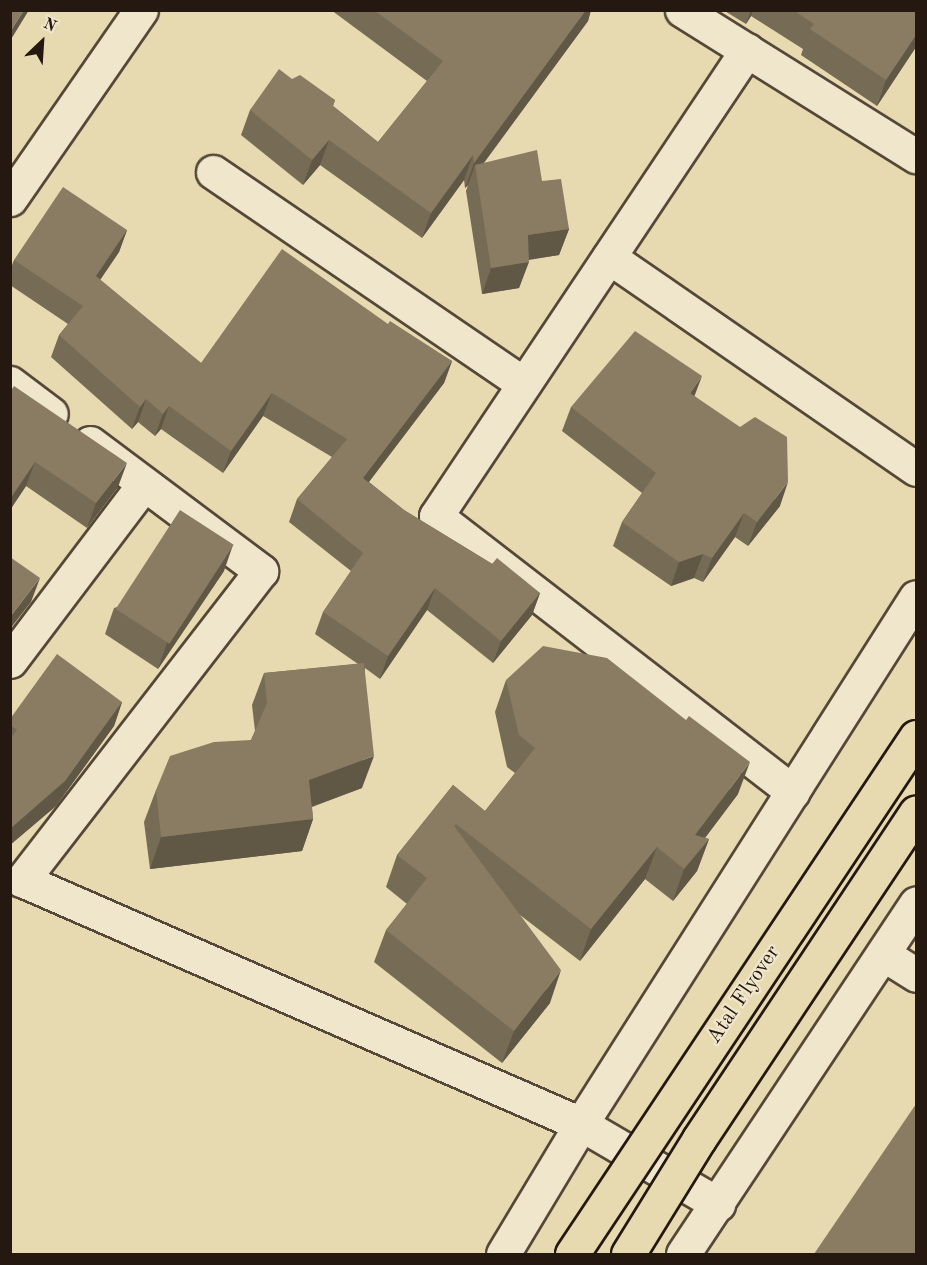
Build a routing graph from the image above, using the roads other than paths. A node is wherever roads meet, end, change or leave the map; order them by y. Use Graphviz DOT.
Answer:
graph roads {
  1 [pos="141,10"];
  2 [pos="682,10"];
  3 [pos="747,50"];
  4 [pos="916,156"];
  5 [pos="213,171"];
  6 [pos="10,199"];
  7 [pos="609,257"];
  8 [pos="10,383"];
  9 [pos="524,384"];
  10 [pos="916,469"];
  11 [pos="144,484"];
  12 [pos="916,597"];
  13 [pos="10,661"];
  14 [pos="916,736"];
  15 [pos="793,792"];
  16 [pos="916,813"];
  17 [pos="16,886"];
  18 [pos="916,903"];
  19 [pos="883,954"];
  20 [pos="916,975"];
  21 [pos="581,1124"];
  22 [pos="718,1204"];
  23 [pos="503,1254"];
  24 [pos="572,1254"];
  25 [pos="628,1254"];
  26 [pos="683,1254"];
  1 -- 6 [label="street"];
  2 -- 3 [label="street"];
  3 -- 4 [label="street"];
  3 -- 7 [label="street"];
  5 -- 9 [label="street"];
  7 -- 9 [label="street"];
  7 -- 10 [label="street"];
  8 -- 11 [label="street"];
  9 -- 15 [label="street"];
  11 -- 13 [label="street"];
  11 -- 17 [label="street"];
  12 -- 15 [label="street"];
  14 -- 24 [label="main road, Atal Flyover, bridge"];
  15 -- 21 [label="street"];
  16 -- 25 [label="main road, Atal Flyover, bridge"];
  17 -- 21 [label="street"];
  18 -- 19 [label="street"];
  19 -- 20 [label="street"];
  19 -- 22 [label="street"];
  21 -- 22 [label="street"];
  21 -- 23 [label="street"];
  22 -- 26 [label="street"];
}
